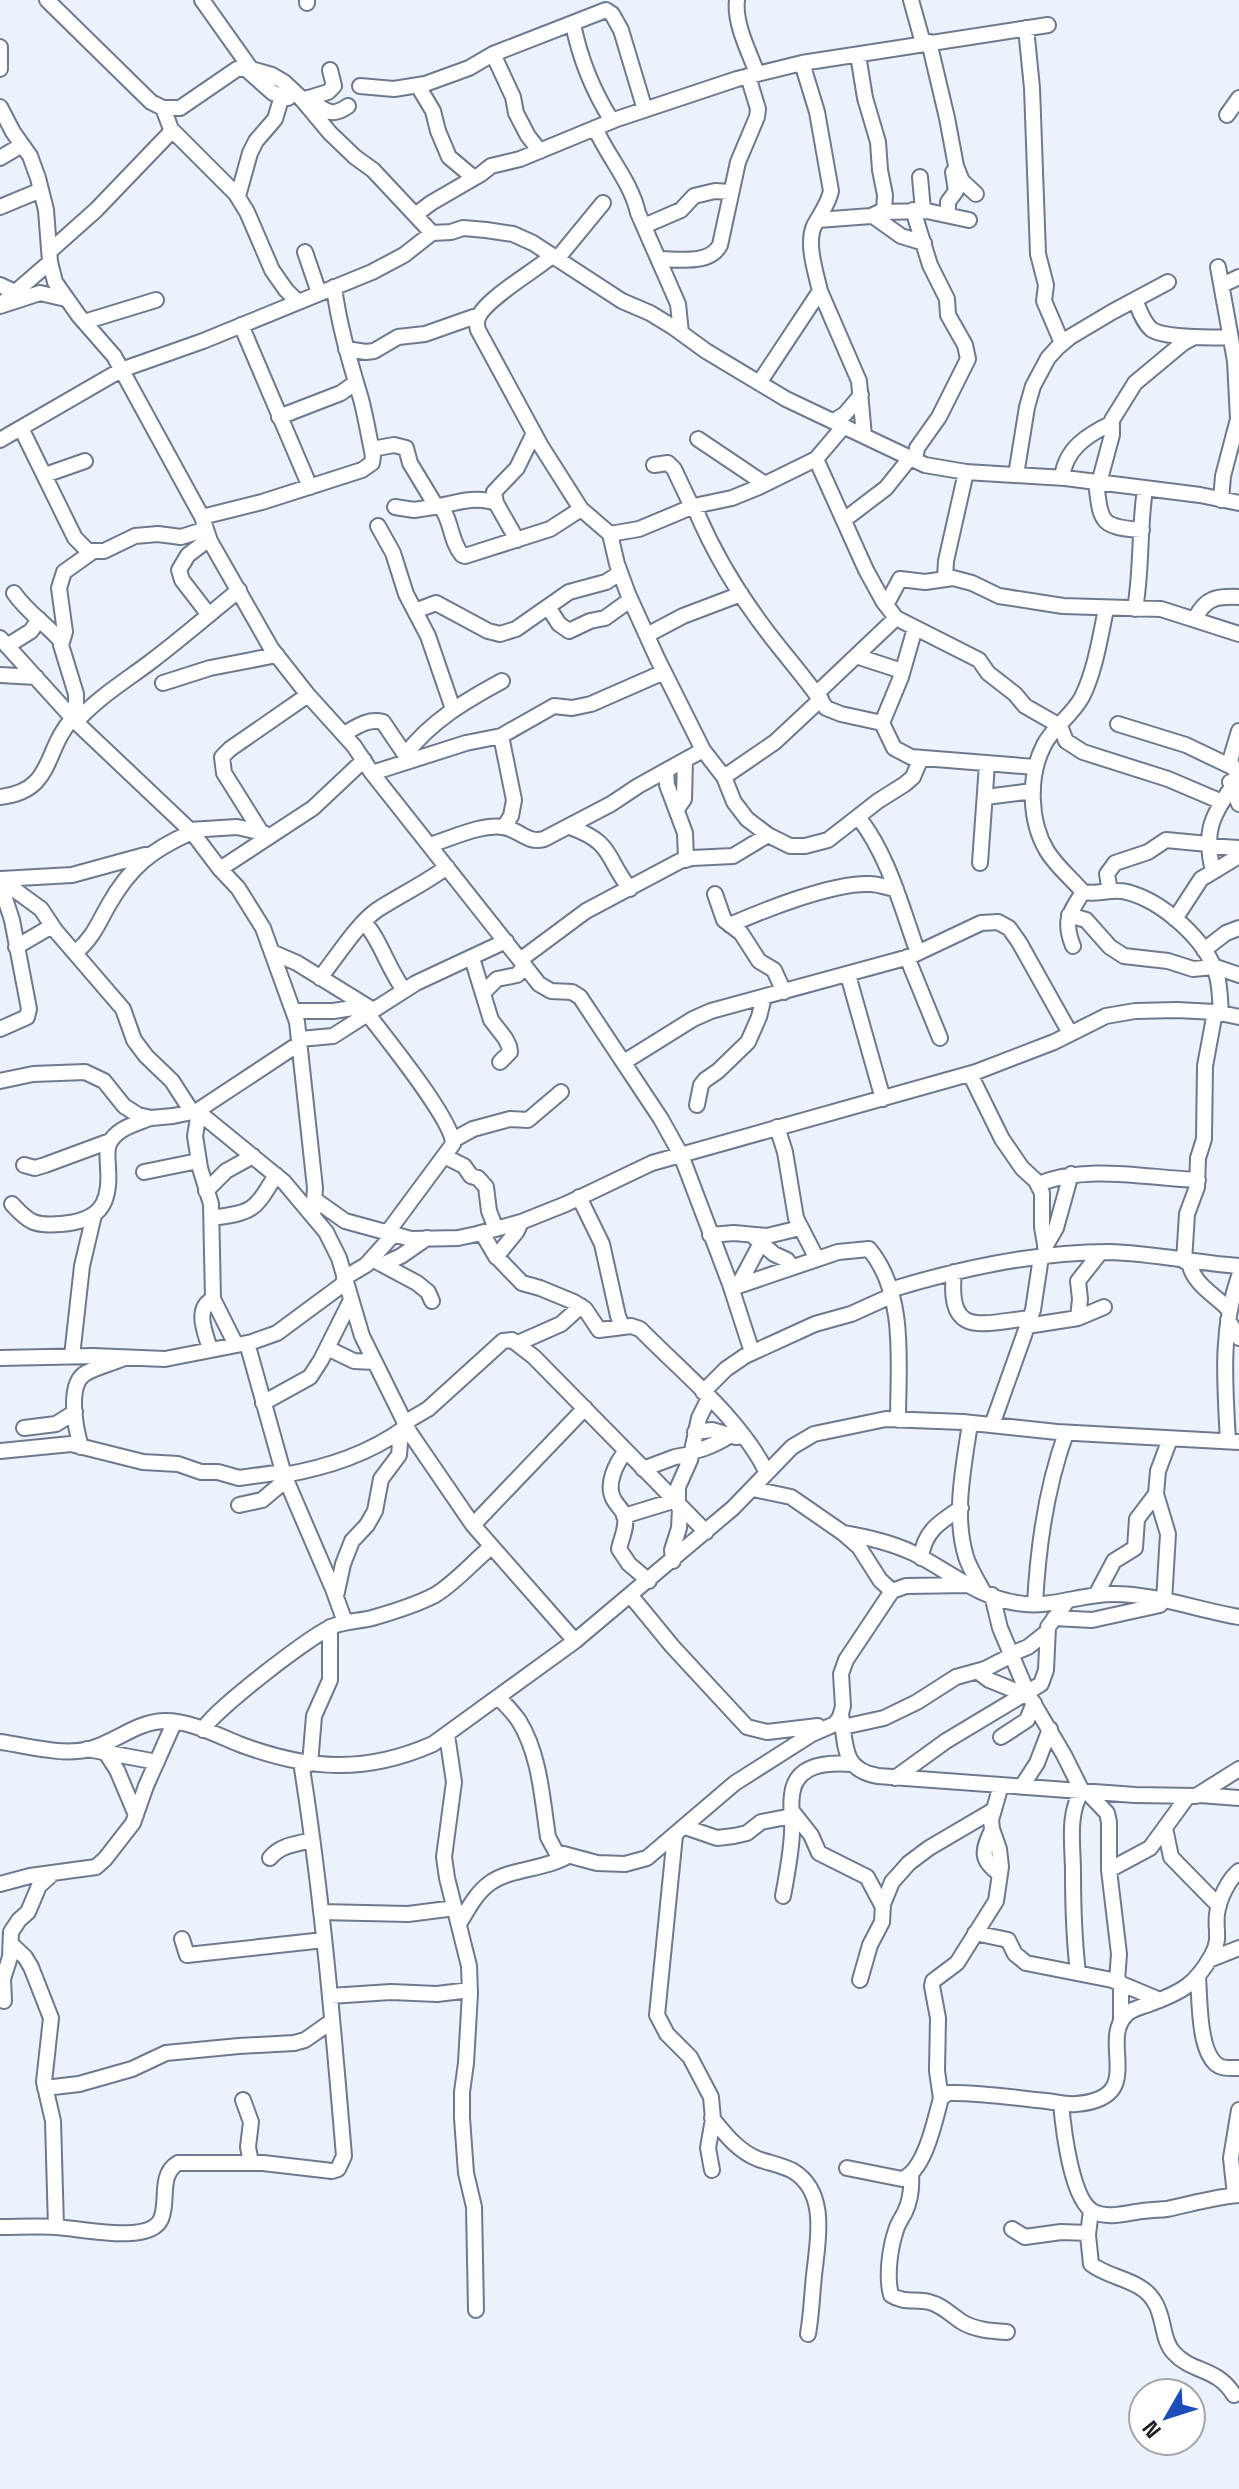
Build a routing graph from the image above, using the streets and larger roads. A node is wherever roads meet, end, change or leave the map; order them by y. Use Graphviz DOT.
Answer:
graph roads {
  1 [pos="47,0"];
  2 [pos="202,0"];
  3 [pos="737,0"];
  4 [pos="911,0"];
  5 [pos="573,24"];
  6 [pos="1048,25"];
  7 [pos="1026,28"];
  8 [pos="926,43"];
  9 [pos="0,47"];
  10 [pos="493,54"];
  11 [pos="858,55"];
  12 [pos="802,63"];
  13 [pos="0,69"];
  14 [pos="249,69"];
  15 [pos="330,70"];
  16 [pos="752,75"];
  17 [pos="444,77"];
  18 [pos="360,86"];
  19 [pos="418,86"];
  20 [pos="282,96"];
  21 [pos="1239,98"];
  22 [pos="304,100"];
  23 [pos="0,107"];
  24 [pos="431,107"];
  25 [pos="163,108"];
  26 [pos="180,108"];
  27 [pos="645,110"];
  28 [pos="1227,115"];
  29 [pos="612,121"];
  30 [pos="595,128"];
  31 [pos="172,130"];
  32 [pos="330,133"];
  33 [pos="22,145"];
  34 [pos="540,151"];
  35 [pos="953,155"];
  36 [pos="0,158"];
  37 [pos="920,177"];
  38 [pos="474,178"];
  39 [pos="41,190"];
  40 [pos="730,192"];
  41 [pos="976,194"];
  42 [pos="238,196"];
  43 [pos="603,203"];
  44 [pos="0,207"];
  45 [pos="918,210"];
  46 [pos="878,214"];
  47 [pos="948,214"];
  48 [pos="415,215"];
  49 [pos="818,220"];
  50 [pos="969,220"];
  51 [pos="644,226"];
  52 [pos="432,233"];
  53 [pos="924,243"];
  54 [pos="305,252"];
  55 [pos="50,256"];
  56 [pos="554,257"];
  57 [pos="659,259"];
  58 [pos="1218,267"];
  59 [pos="1239,277"];
  60 [pos="1168,282"];
  61 [pos="0,285"];
  62 [pos="1222,285"];
  63 [pos="334,287"];
  64 [pos="820,291"];
  65 [pos="15,292"];
  66 [pos="319,293"];
  67 [pos="66,299"];
  68 [pos="156,300"];
  69 [pos="1135,300"];
  70 [pos="298,302"];
  71 [pos="0,305"];
  72 [pos="479,315"];
  73 [pos="84,322"];
  74 [pos="241,325"];
  75 [pos="681,333"];
  76 [pos="1194,337"];
  77 [pos="1230,337"];
  78 [pos="1062,343"];
  79 [pos="346,349"];
  80 [pos="121,370"];
  81 [pos="1237,374"];
  82 [pos="355,383"];
  83 [pos="759,383"];
  84 [pos="861,395"];
  85 [pos="279,417"];
  86 [pos="0,422"];
  87 [pos="1112,423"];
  88 [pos="839,424"];
  89 [pos="1238,424"];
  90 [pos="19,429"];
  91 [pos="534,433"];
  92 [pos="864,436"];
  93 [pos="698,439"];
  94 [pos="0,440"];
  95 [pos="372,449"];
  96 [pos="816,459"];
  97 [pos="912,459"];
  98 [pos="85,461"];
  99 [pos="654,465"];
  100 [pos="966,472"];
  101 [pos="45,475"];
  102 [pos="1016,475"];
  103 [pos="1062,478"];
  104 [pos="1098,483"];
  105 [pos="765,484"];
  106 [pos="310,487"];
  107 [pos="1145,489"];
  108 [pos="1221,500"];
  109 [pos="496,503"];
  110 [pos="1239,503"];
  111 [pos="438,506"];
  112 [pos="395,507"];
  113 [pos="693,507"];
  114 [pos="581,509"];
  115 [pos="844,520"];
  116 [pos="378,526"];
  117 [pos="206,528"];
  118 [pos="1142,530"];
  119 [pos="610,534"];
  120 [pos="517,540"];
  121 [pos="92,552"];
  122 [pos="618,566"];
  123 [pos="945,578"];
  124 [pos="239,590"];
  125 [pos="14,593"];
  126 [pos="741,594"];
  127 [pos="1239,597"];
  128 [pos="630,600"];
  129 [pos="886,605"];
  130 [pos="548,607"];
  131 [pos="1106,609"];
  132 [pos="1135,609"];
  133 [pos="415,611"];
  134 [pos="209,615"];
  135 [pos="896,618"];
  136 [pos="39,619"];
  137 [pos="1195,619"];
  138 [pos="915,628"];
  139 [pos="1239,634"];
  140 [pos="647,635"];
  141 [pos="61,641"];
  142 [pos="4,642"];
  143 [pos="277,655"];
  144 [pos="856,656"];
  145 [pos="902,671"];
  146 [pos="664,672"];
  147 [pos="0,675"];
  148 [pos="36,677"];
  149 [pos="502,681"];
  150 [pos="163,683"];
  151 [pos="308,695"];
  152 [pos="818,696"];
  153 [pos="453,709"];
  154 [pos="73,719"];
  155 [pos="882,723"];
  156 [pos="1118,724"];
  157 [pos="1060,726"];
  158 [pos="1239,731"];
  159 [pos="344,734"];
  160 [pos="501,736"];
  161 [pos="703,750"];
  162 [pos="407,758"];
  163 [pos="921,758"];
  164 [pos="685,761"];
  165 [pos="987,764"];
  166 [pos="368,767"];
  167 [pos="1035,767"];
  168 [pos="666,771"];
  169 [pos="724,777"];
  170 [pos="1231,787"];
  171 [pos="1033,791"];
  172 [pos="0,797"];
  173 [pos="986,797"];
  174 [pos="677,809"];
  175 [pos="859,818"];
  176 [pos="584,819"];
  177 [pos="504,827"];
  178 [pos="570,827"];
  179 [pos="190,831"];
  180 [pos="267,833"];
  181 [pos="768,835"];
  182 [pos="596,839"];
  183 [pos="429,845"];
  184 [pos="1208,845"];
  185 [pos="1239,848"];
  186 [pos="149,854"];
  187 [pos="1239,856"];
  188 [pos="686,860"];
  189 [pos="980,863"];
  190 [pos="447,867"];
  191 [pos="220,869"];
  192 [pos="1213,871"];
  193 [pos="0,881"];
  194 [pos="630,889"];
  195 [pos="896,889"];
  196 [pos="1110,891"];
  197 [pos="1083,892"];
  198 [pos="715,894"];
  199 [pos="1069,915"];
  200 [pos="1175,919"];
  201 [pos="364,922"];
  202 [pos="730,925"];
  203 [pos="52,926"];
  204 [pos="1239,928"];
  205 [pos="506,941"];
  206 [pos="1073,946"];
  207 [pos="16,947"];
  208 [pos="1204,950"];
  209 [pos="76,952"];
  210 [pos="274,953"];
  211 [pos="912,955"];
  212 [pos="472,958"];
  213 [pos="522,963"];
  214 [pos="1213,967"];
  215 [pos="848,975"];
  216 [pos="1239,975"];
  217 [pos="320,978"];
  218 [pos="404,990"];
  219 [pos="784,992"];
  220 [pos="483,993"];
  221 [pos="764,997"];
  222 [pos="369,1010"];
  223 [pos="293,1011"];
  224 [pos="1218,1013"];
  225 [pos="1239,1017"];
  226 [pos="0,1029"];
  227 [pos="1070,1033"];
  228 [pos="940,1038"];
  229 [pos="300,1041"];
  230 [pos="500,1062"];
  231 [pos="624,1062"];
  232 [pos="970,1074"];
  233 [pos="0,1081"];
  234 [pos="561,1092"];
  235 [pos="883,1099"];
  236 [pos="697,1105"];
  237 [pos="196,1112"];
  238 [pos="151,1118"];
  239 [pos="777,1127"];
  240 [pos="453,1140"];
  241 [pos="110,1141"];
  242 [pos="681,1155"];
  243 [pos="253,1156"];
  244 [pos="444,1156"];
  245 [pos="199,1164"];
  246 [pos="24,1165"];
  247 [pos="144,1172"];
  248 [pos="224,1172"];
  249 [pos="1071,1174"];
  250 [pos="276,1175"];
  251 [pos="1198,1180"];
  252 [pos="1038,1184"];
  253 [pos="206,1191"];
  254 [pos="579,1197"];
  255 [pos="314,1199"];
  256 [pos="12,1204"];
  257 [pos="94,1215"];
  258 [pos="313,1216"];
  259 [pos="212,1218"];
  260 [pos="521,1222"];
  261 [pos="800,1228"];
  262 [pos="489,1231"];
  263 [pos="390,1234"];
  264 [pos="710,1235"];
  265 [pos="427,1238"];
  266 [pos="757,1240"];
  267 [pos="1044,1253"];
  268 [pos="1100,1253"];
  269 [pos="496,1257"];
  270 [pos="817,1259"];
  271 [pos="378,1262"];
  272 [pos="1187,1262"];
  273 [pos="1239,1266"];
  274 [pos="792,1267"];
  275 [pos="954,1272"];
  276 [pos="1239,1276"];
  277 [pos="345,1280"];
  278 [pos="735,1287"];
  279 [pos="891,1293"];
  280 [pos="329,1295"];
  281 [pos="213,1299"];
  282 [pos="432,1301"];
  283 [pos="350,1302"];
  284 [pos="581,1306"];
  285 [pos="1104,1307"];
  286 [pos="1229,1316"];
  287 [pos="1078,1318"];
  288 [pos="1029,1322"];
  289 [pos="622,1326"];
  290 [pos="1239,1338"];
  291 [pos="518,1343"];
  292 [pos="241,1344"];
  293 [pos="327,1348"];
  294 [pos="210,1349"];
  295 [pos="752,1352"];
  296 [pos="1232,1354"];
  297 [pos="72,1356"];
  298 [pos="126,1357"];
  299 [pos="0,1358"];
  300 [pos="375,1362"];
  301 [pos="706,1395"];
  302 [pos="263,1403"];
  303 [pos="585,1408"];
  304 [pos="75,1412"];
  305 [pos="898,1420"];
  306 [pos="970,1423"];
  307 [pos="992,1425"];
  308 [pos="404,1427"];
  309 [pos="24,1428"];
  310 [pos="695,1432"];
  311 [pos="1066,1433"];
  312 [pos="736,1436"];
  313 [pos="1170,1439"];
  314 [pos="1234,1442"];
  315 [pos="81,1447"];
  316 [pos="0,1451"];
  317 [pos="626,1451"];
  318 [pos="692,1452"];
  319 [pos="643,1469"];
  320 [pos="767,1473"];
  321 [pos="284,1476"];
  322 [pos="753,1489"];
  323 [pos="1156,1494"];
  324 [pos="239,1505"];
  325 [pos="677,1505"];
  326 [pos="961,1508"];
  327 [pos="624,1516"];
  328 [pos="473,1525"];
  329 [pos="706,1532"];
  330 [pos="843,1533"];
  331 [pos="491,1547"];
  332 [pos="921,1558"];
  333 [pos="673,1561"];
  334 [pos="1165,1568"];
  335 [pos="649,1581"];
  336 [pos="892,1591"];
  337 [pos="982,1591"];
  338 [pos="1096,1595"];
  339 [pos="336,1596"];
  340 [pos="631,1596"];
  341 [pos="1140,1597"];
  342 [pos="1068,1600"];
  343 [pos="1168,1602"];
  344 [pos="1035,1604"];
  345 [pos="1239,1617"];
  346 [pos="337,1625"];
  347 [pos="1051,1625"];
  348 [pos="575,1641"];
  349 [pos="1011,1654"];
  350 [pos="977,1671"];
  351 [pos="1043,1681"];
  352 [pos="498,1697"];
  353 [pos="1029,1697"];
  354 [pos="174,1723"];
  355 [pos="838,1723"];
  356 [pos="1048,1726"];
  357 [pos="203,1730"];
  358 [pos="447,1735"];
  359 [pos="1001,1737"];
  360 [pos="0,1742"];
  361 [pos="87,1749"];
  362 [pos="106,1753"];
  363 [pos="157,1762"];
  364 [pos="306,1763"];
  365 [pos="852,1764"];
  366 [pos="1239,1769"];
  367 [pos="895,1778"];
  368 [pos="1001,1785"];
  369 [pos="1022,1786"];
  370 [pos="1084,1791"];
  371 [pos="1194,1795"];
  372 [pos="1239,1798"];
  373 [pos="992,1811"];
  374 [pos="792,1814"];
  375 [pos="136,1815"];
  376 [pos="1165,1828"];
  377 [pos="680,1831"];
  378 [pos="312,1840"];
  379 [pos="568,1856"];
  380 [pos="270,1858"];
  381 [pos="1109,1870"];
  382 [pos="1239,1871"];
  383 [pos="52,1874"];
  384 [pos="0,1884"];
  385 [pos="783,1896"];
  386 [pos="1219,1906"];
  387 [pos="883,1907"];
  388 [pos="455,1908"];
  389 [pos="321,1912"];
  390 [pos="459,1924"];
  391 [pos="1218,1925"];
  392 [pos="975,1933"];
  393 [pos="182,1939"];
  394 [pos="324,1940"];
  395 [pos="11,1944"];
  396 [pos="1239,1946"];
  397 [pos="1209,1960"];
  398 [pos="1078,1973"];
  399 [pos="1198,1978"];
  400 [pos="860,1980"];
  401 [pos="1119,1982"];
  402 [pos="470,1990"];
  403 [pos="330,1996"];
  404 [pos="1160,2000"];
  405 [pos="4,2001"];
  406 [pos="332,2021"];
  407 [pos="1121,2022"];
  408 [pos="1239,2068"];
  409 [pos="45,2088"];
  410 [pos="941,2099"];
  411 [pos="243,2100"];
  412 [pos="1061,2103"];
  413 [pos="1239,2110"];
  414 [pos="712,2118"];
  415 [pos="251,2163"];
  416 [pos="847,2168"];
  417 [pos="712,2170"];
  418 [pos="911,2174"];
  419 [pos="1237,2195"];
  420 [pos="1091,2210"];
  421 [pos="0,2227"];
  422 [pos="56,2227"];
  423 [pos="1012,2229"];
  424 [pos="1088,2233"];
  425 [pos="476,2310"];
  426 [pos="1007,2332"];
  427 [pos="808,2334"];
  428 [pos="1234,2395"];
  1 -- 25 [label="street"];
  2 -- 14 [label="street"];
  3 -- 16 [label="street"];
  4 -- 8 [label="street"];
  5 -- 10 [label="street"];
  5 -- 27 [label="street"];
  5 -- 29 [label="street"];
  6 -- 7 [label="street"];
  7 -- 8 [label="street"];
  7 -- 78 [label="street"];
  8 -- 11 [label="street"];
  8 -- 35 [label="street"];
  9 -- 13 [label="street"];
  10 -- 17 [label="street"];
  10 -- 34 [label="street"];
  11 -- 12 [label="street"];
  11 -- 46 [label="street"];
  12 -- 16 [label="street"];
  12 -- 49 [label="street"];
  14 -- 20 [label="street"];
  14 -- 22 [label="street"];
  14 -- 26 [label="street"];
  15 -- 22 [label="street"];
  16 -- 27 [label="street"];
  16 -- 40 [label="street"];
  17 -- 19 [label="street"];
  17 -- 24 [label="street"];
  18 -- 19 [label="street"];
  19 -- 24 [label="street"];
  20 -- 22 [label="street"];
  20 -- 42 [label="street"];
  21 -- 28 [label="street"];
  22 -- 32 [label="street"];
  22 -- 32 [label="street"];
  23 -- 33 [label="street"];
  24 -- 38 [label="street"];
  25 -- 26 [label="street"];
  25 -- 31 [label="street"];
  26 -- 31 [label="street"];
  27 -- 29 [label="street"];
  29 -- 30 [label="street"];
  30 -- 34 [label="street"];
  30 -- 51 [label="street"];
  31 -- 42 [label="street"];
  31 -- 55 [label="street"];
  32 -- 48 [label="street"];
  33 -- 36 [label="street"];
  33 -- 39 [label="street"];
  34 -- 38 [label="street"];
  35 -- 41 [label="street"];
  35 -- 47 [label="street"];
  37 -- 45 [label="street"];
  38 -- 48 [label="street"];
  39 -- 44 [label="street"];
  39 -- 55 [label="street"];
  40 -- 51 [label="street"];
  40 -- 57 [label="street"];
  42 -- 70 [label="street"];
  43 -- 56 [label="street"];
  45 -- 46 [label="street"];
  45 -- 47 [label="street"];
  45 -- 53 [label="street"];
  46 -- 49 [label="street"];
  46 -- 53 [label="street"];
  47 -- 50 [label="street"];
  48 -- 52 [label="street"];
  49 -- 64 [label="street"];
  51 -- 57 [label="street"];
  52 -- 56 [label="street"];
  52 -- 63 [label="street"];
  53 -- 97 [label="street"];
  54 -- 66 [label="street"];
  55 -- 65 [label="street"];
  55 -- 67 [label="street"];
  56 -- 72 [label="street"];
  56 -- 75 [label="street"];
  57 -- 75 [label="street"];
  58 -- 62 [label="street"];
  59 -- 62 [label="street"];
  60 -- 69 [label="street"];
  61 -- 65 [label="street"];
  62 -- 77 [label="street"];
  63 -- 66 [label="street"];
  63 -- 79 [label="street"];
  64 -- 83 [label="street"];
  64 -- 84 [label="street"];
  65 -- 71 [label="street"];
  66 -- 70 [label="street"];
  67 -- 71 [label="street"];
  67 -- 73 [label="street"];
  68 -- 73 [label="street"];
  69 -- 76 [label="street"];
  69 -- 78 [label="street"];
  70 -- 74 [label="street"];
  72 -- 79 [label="street"];
  72 -- 91 [label="street"];
  73 -- 80 [label="street"];
  74 -- 80 [label="street"];
  74 -- 85 [label="street"];
  75 -- 83 [label="street"];
  76 -- 77 [label="street"];
  76 -- 87 [label="street"];
  77 -- 81 [label="street"];
  78 -- 102 [label="street"];
  79 -- 82 [label="street"];
  80 -- 90 [label="street"];
  80 -- 117 [label="street"];
  81 -- 89 [label="street"];
  82 -- 85 [label="street"];
  82 -- 95 [label="street"];
  83 -- 88 [label="street"];
  84 -- 88 [label="street"];
  84 -- 92 [label="street"];
  85 -- 106 [label="street"];
  86 -- 90 [label="street"];
  87 -- 103 [label="street"];
  87 -- 104 [label="street"];
  88 -- 92 [label="street"];
  88 -- 96 [label="street"];
  89 -- 108 [label="street"];
  90 -- 94 [label="street"];
  90 -- 101 [label="street"];
  91 -- 109 [label="street"];
  91 -- 114 [label="street"];
  92 -- 97 [label="street"];
  93 -- 105 [label="street"];
  95 -- 106 [label="street"];
  95 -- 111 [label="street"];
  96 -- 105 [label="street"];
  96 -- 115 [label="street"];
  97 -- 100 [label="street"];
  97 -- 115 [label="street"];
  98 -- 101 [label="street"];
  99 -- 113 [label="street"];
  100 -- 102 [label="street"];
  100 -- 123 [label="street"];
  101 -- 121 [label="street"];
  102 -- 103 [label="street"];
  103 -- 104 [label="street"];
  104 -- 107 [label="street"];
  104 -- 118 [label="street"];
  105 -- 113 [label="street"];
  106 -- 117 [label="street"];
  107 -- 108 [label="street"];
  107 -- 118 [label="street"];
  108 -- 110 [label="street"];
  109 -- 111 [label="street"];
  109 -- 120 [label="street"];
  111 -- 112 [label="street"];
  111 -- 120 [label="street"];
  113 -- 119 [label="street"];
  113 -- 126 [label="street"];
  114 -- 119 [label="street"];
  114 -- 120 [label="street"];
  115 -- 129 [label="street"];
  116 -- 133 [label="street"];
  117 -- 121 [label="street"];
  117 -- 124 [label="street"];
  117 -- 134 [label="street"];
  118 -- 132 [label="street"];
  119 -- 122 [label="street"];
  121 -- 141 [label="street"];
  122 -- 128 [label="street"];
  122 -- 130 [label="street"];
  123 -- 129 [label="street"];
  123 -- 131 [label="street"];
  124 -- 134 [label="street"];
  124 -- 143 [label="street"];
  125 -- 136 [label="street"];
  126 -- 140 [label="street"];
  126 -- 152 [label="street"];
  127 -- 137 [label="street"];
  128 -- 130 [label="street"];
  128 -- 140 [label="street"];
  129 -- 135 [label="street"];
  130 -- 133 [label="street"];
  131 -- 132 [label="street"];
  131 -- 157 [label="street"];
  132 -- 137 [label="street"];
  133 -- 153 [label="street"];
  134 -- 154 [label="street"];
  135 -- 138 [label="street"];
  135 -- 144 [label="street"];
  136 -- 141 [label="street"];
  136 -- 142 [label="street"];
  137 -- 139 [label="street"];
  138 -- 145 [label="street"];
  138 -- 157 [label="street"];
  140 -- 146 [label="street"];
  141 -- 154 [label="street"];
  142 -- 148 [label="street"];
  143 -- 150 [label="street"];
  143 -- 151 [label="street"];
  144 -- 145 [label="street"];
  144 -- 152 [label="street"];
  145 -- 155 [label="street"];
  146 -- 160 [label="street"];
  146 -- 161 [label="street"];
  147 -- 148 [label="street"];
  148 -- 154 [label="street"];
  149 -- 153 [label="street"];
  151 -- 159 [label="street"];
  151 -- 180 [label="street"];
  152 -- 155 [label="street"];
  152 -- 169 [label="street"];
  153 -- 162 [label="street"];
  154 -- 172 [label="street"];
  154 -- 179 [label="street"];
  155 -- 163 [label="street"];
  156 -- 170 [label="street"];
  157 -- 167 [label="street"];
  157 -- 170 [label="street"];
  158 -- 170 [label="street"];
  159 -- 162 [label="street"];
  159 -- 166 [label="street"];
  160 -- 162 [label="street"];
  160 -- 177 [label="street"];
  161 -- 164 [label="street"];
  161 -- 169 [label="street"];
  162 -- 166 [label="street"];
  163 -- 165 [label="street"];
  163 -- 175 [label="street"];
  164 -- 168 [label="street"];
  164 -- 174 [label="street"];
  165 -- 167 [label="street"];
  165 -- 173 [label="street"];
  166 -- 180 [label="street"];
  166 -- 183 [label="street"];
  167 -- 171 [label="street"];
  168 -- 174 [label="street"];
  168 -- 176 [label="street"];
  169 -- 181 [label="street"];
  170 -- 184 [label="street"];
  171 -- 173 [label="street"];
  171 -- 197 [label="street"];
  173 -- 189 [label="street"];
  174 -- 188 [label="street"];
  175 -- 181 [label="street"];
  175 -- 195 [label="street"];
  176 -- 178 [label="street"];
  176 -- 182 [label="street"];
  177 -- 178 [label="street"];
  177 -- 183 [label="street"];
  178 -- 182 [label="street"];
  179 -- 180 [label="street"];
  179 -- 186 [label="street"];
  179 -- 191 [label="street"];
  180 -- 191 [label="street"];
  181 -- 188 [label="street"];
  182 -- 194 [label="street"];
  183 -- 190 [label="street"];
  184 -- 185 [label="street"];
  184 -- 192 [label="street"];
  184 -- 196 [label="street"];
  186 -- 193 [label="street"];
  186 -- 209 [label="street"];
  187 -- 192 [label="street"];
  188 -- 194 [label="street"];
  190 -- 201 [label="street"];
  190 -- 205 [label="street"];
  191 -- 210 [label="street"];
  192 -- 200 [label="street"];
  193 -- 203 [label="street"];
  193 -- 207 [label="street"];
  194 -- 213 [label="street"];
  195 -- 202 [label="street"];
  195 -- 211 [label="street"];
  196 -- 197 [label="street"];
  196 -- 200 [label="street"];
  197 -- 199 [label="street"];
  198 -- 202 [label="street"];
  199 -- 206 [label="street"];
  199 -- 214 [label="street"];
  200 -- 208 [label="street"];
  201 -- 217 [label="street"];
  201 -- 218 [label="street"];
  202 -- 219 [label="street"];
  203 -- 207 [label="street"];
  203 -- 209 [label="street"];
  204 -- 208 [label="street"];
  205 -- 212 [label="street"];
  205 -- 213 [label="street"];
  207 -- 226 [label="street"];
  208 -- 214 [label="street"];
  209 -- 237 [label="street"];
  210 -- 217 [label="street"];
  210 -- 223 [label="street"];
  211 -- 215 [label="street"];
  211 -- 227 [label="street"];
  211 -- 228 [label="street"];
  212 -- 218 [label="street"];
  212 -- 220 [label="street"];
  213 -- 220 [label="street"];
  213 -- 231 [label="street"];
  214 -- 216 [label="street"];
  214 -- 224 [label="street"];
  215 -- 219 [label="street"];
  215 -- 235 [label="street"];
  217 -- 222 [label="street"];
  218 -- 222 [label="street"];
  219 -- 221 [label="street"];
  220 -- 230 [label="street"];
  221 -- 231 [label="street"];
  221 -- 236 [label="street"];
  222 -- 223 [label="street"];
  222 -- 229 [label="street"];
  222 -- 240 [label="street"];
  223 -- 229 [label="street"];
  224 -- 225 [label="street"];
  224 -- 227 [label="street"];
  224 -- 251 [label="street"];
  227 -- 232 [label="street"];
  229 -- 237 [label="street"];
  229 -- 255 [label="street"];
  231 -- 242 [label="street"];
  232 -- 235 [label="street"];
  232 -- 252 [label="street"];
  233 -- 238 [label="street"];
  234 -- 240 [label="street"];
  235 -- 239 [label="street"];
  237 -- 238 [label="street"];
  237 -- 243 [label="street"];
  237 -- 245 [label="street"];
  238 -- 241 [label="street"];
  239 -- 242 [label="street"];
  239 -- 261 [label="street"];
  240 -- 244 [label="street"];
  241 -- 246 [label="street"];
  241 -- 257 [label="street"];
  242 -- 254 [label="street"];
  242 -- 264 [label="street"];
  243 -- 248 [label="street"];
  243 -- 250 [label="street"];
  244 -- 262 [label="street"];
  244 -- 263 [label="street"];
  245 -- 247 [label="street"];
  245 -- 248 [label="street"];
  245 -- 253 [label="street"];
  248 -- 253 [label="street"];
  249 -- 251 [label="street"];
  249 -- 252 [label="street"];
  249 -- 267 [label="street"];
  250 -- 258 [label="street"];
  250 -- 259 [label="street"];
  251 -- 272 [label="street"];
  252 -- 267 [label="street"];
  253 -- 259 [label="street"];
  254 -- 260 [label="street"];
  254 -- 289 [label="street"];
  255 -- 258 [label="street"];
  255 -- 263 [label="street"];
  256 -- 257 [label="street"];
  257 -- 297 [label="street"];
  258 -- 277 [label="street"];
  259 -- 281 [label="street"];
  260 -- 262 [label="street"];
  260 -- 269 [label="street"];
  261 -- 266 [label="street"];
  261 -- 270 [label="street"];
  262 -- 265 [label="street"];
  262 -- 269 [label="street"];
  263 -- 265 [label="street"];
  263 -- 271 [label="street"];
  264 -- 266 [label="street"];
  264 -- 278 [label="street"];
  265 -- 271 [label="street"];
  266 -- 274 [label="street"];
  266 -- 278 [label="street"];
  267 -- 268 [label="street"];
  267 -- 275 [label="street"];
  267 -- 288 [label="street"];
  268 -- 272 [label="street"];
  268 -- 287 [label="street"];
  269 -- 284 [label="street"];
  270 -- 274 [label="street"];
  270 -- 279 [label="street"];
  271 -- 277 [label="street"];
  271 -- 282 [label="street"];
  272 -- 273 [label="street"];
  272 -- 286 [label="street"];
  274 -- 278 [label="street"];
  275 -- 279 [label="street"];
  275 -- 288 [label="street"];
  276 -- 286 [label="street"];
  277 -- 280 [label="street"];
  277 -- 283 [label="street"];
  278 -- 295 [label="street"];
  279 -- 295 [label="street"];
  279 -- 305 [label="street"];
  280 -- 283 [label="street"];
  280 -- 292 [label="street"];
  281 -- 292 [label="street"];
  281 -- 294 [label="street"];
  283 -- 293 [label="street"];
  283 -- 300 [label="street"];
  284 -- 289 [label="street"];
  284 -- 291 [label="street"];
  285 -- 287 [label="street"];
  286 -- 290 [label="street"];
  286 -- 296 [label="street"];
  287 -- 288 [label="street"];
  288 -- 307 [label="street"];
  289 -- 301 [label="street"];
  291 -- 303 [label="street"];
  291 -- 308 [label="street"];
  292 -- 294 [label="street"];
  292 -- 302 [label="street"];
  293 -- 300 [label="street"];
  293 -- 302 [label="street"];
  294 -- 298 [label="street"];
  295 -- 301 [label="street"];
  296 -- 314 [label="street"];
  297 -- 298 [label="street"];
  297 -- 299 [label="street"];
  298 -- 304 [label="street"];
  300 -- 308 [label="street"];
  301 -- 310 [label="street"];
  301 -- 312 [label="street"];
  302 -- 321 [label="street"];
  303 -- 317 [label="street"];
  303 -- 328 [label="street"];
  304 -- 309 [label="street"];
  304 -- 315 [label="street"];
  305 -- 306 [label="street"];
  305 -- 320 [label="street"];
  306 -- 307 [label="street"];
  306 -- 326 [label="street"];
  307 -- 311 [label="street"];
  308 -- 321 [label="street"];
  308 -- 328 [label="street"];
  308 -- 339 [label="street"];
  310 -- 312 [label="street"];
  310 -- 318 [label="street"];
  311 -- 313 [label="street"];
  311 -- 344 [label="street"];
  312 -- 318 [label="street"];
  312 -- 320 [label="street"];
  313 -- 314 [label="street"];
  313 -- 323 [label="street"];
  315 -- 316 [label="street"];
  315 -- 321 [label="street"];
  317 -- 319 [label="street"];
  317 -- 327 [label="street"];
  318 -- 319 [label="street"];
  318 -- 325 [label="street"];
  319 -- 325 [label="street"];
  320 -- 322 [label="street"];
  321 -- 324 [label="street"];
  321 -- 339 [label="street"];
  322 -- 329 [label="street"];
  322 -- 330 [label="street"];
  323 -- 334 [label="street"];
  323 -- 338 [label="street"];
  325 -- 327 [label="street"];
  325 -- 329 [label="street"];
  325 -- 333 [label="street"];
  326 -- 332 [label="street"];
  326 -- 337 [label="street"];
  327 -- 335 [label="street"];
  328 -- 331 [label="street"];
  329 -- 333 [label="street"];
  330 -- 332 [label="street"];
  330 -- 336 [label="street"];
  331 -- 346 [label="street"];
  331 -- 348 [label="street"];
  332 -- 337 [label="street"];
  333 -- 335 [label="street"];
  334 -- 341 [label="street"];
  334 -- 343 [label="street"];
  335 -- 340 [label="street"];
  336 -- 337 [label="street"];
  336 -- 355 [label="street"];
  337 -- 344 [label="street"];
  337 -- 349 [label="street"];
  338 -- 341 [label="street"];
  338 -- 342 [label="street"];
  339 -- 346 [label="street"];
  340 -- 348 [label="street"];
  340 -- 355 [label="street"];
  341 -- 343 [label="street"];
  342 -- 344 [label="street"];
  342 -- 347 [label="street"];
  343 -- 345 [label="street"];
  343 -- 347 [label="street"];
  346 -- 357 [label="street"];
  346 -- 364 [label="street"];
  347 -- 349 [label="street"];
  347 -- 351 [label="street"];
  348 -- 352 [label="street"];
  349 -- 350 [label="street"];
  349 -- 353 [label="street"];
  350 -- 353 [label="street"];
  350 -- 355 [label="street"];
  351 -- 353 [label="street"];
  351 -- 356 [label="street"];
  352 -- 358 [label="street"];
  352 -- 379 [label="street"];
  353 -- 356 [label="street"];
  353 -- 359 [label="street"];
  353 -- 367 [label="street"];
  354 -- 357 [label="street"];
  354 -- 361 [label="street"];
  354 -- 363 [label="street"];
  355 -- 365 [label="street"];
  355 -- 377 [label="street"];
  356 -- 369 [label="street"];
  356 -- 370 [label="street"];
  357 -- 364 [label="street"];
  358 -- 364 [label="street"];
  358 -- 388 [label="street"];
  360 -- 361 [label="street"];
  361 -- 362 [label="street"];
  362 -- 363 [label="street"];
  362 -- 375 [label="street"];
  363 -- 375 [label="street"];
  364 -- 378 [label="street"];
  365 -- 367 [label="street"];
  365 -- 374 [label="street"];
  366 -- 371 [label="street"];
  367 -- 368 [label="street"];
  368 -- 369 [label="street"];
  368 -- 373 [label="street"];
  369 -- 370 [label="street"];
  370 -- 371 [label="street"];
  370 -- 381 [label="street"];
  370 -- 398 [label="street"];
  371 -- 372 [label="street"];
  371 -- 376 [label="street"];
  373 -- 387 [label="street"];
  373 -- 392 [label="street"];
  374 -- 377 [label="street"];
  374 -- 385 [label="street"];
  374 -- 387 [label="street"];
  375 -- 383 [label="street"];
  376 -- 381 [label="street"];
  376 -- 386 [label="street"];
  377 -- 379 [label="street"];
  377 -- 414 [label="street"];
  378 -- 380 [label="street"];
  378 -- 389 [label="street"];
  379 -- 390 [label="street"];
  381 -- 401 [label="street"];
  382 -- 386 [label="street"];
  383 -- 384 [label="street"];
  383 -- 395 [label="street"];
  386 -- 391 [label="street"];
  387 -- 400 [label="street"];
  388 -- 389 [label="street"];
  388 -- 390 [label="street"];
  389 -- 394 [label="street"];
  390 -- 402 [label="street"];
  391 -- 396 [label="street"];
  391 -- 397 [label="street"];
  392 -- 398 [label="street"];
  392 -- 410 [label="street"];
  393 -- 394 [label="street"];
  394 -- 403 [label="street"];
  395 -- 405 [label="street"];
  395 -- 409 [label="street"];
  396 -- 397 [label="street"];
  397 -- 399 [label="street"];
  398 -- 401 [label="street"];
  399 -- 404 [label="street"];
  399 -- 408 [label="street"];
  401 -- 404 [label="street"];
  401 -- 407 [label="street"];
  402 -- 403 [label="street"];
  402 -- 425 [label="street"];
  403 -- 406 [label="street"];
  404 -- 407 [label="street"];
  406 -- 409 [label="street"];
  406 -- 415 [label="street"];
  407 -- 412 [label="street"];
  409 -- 422 [label="street"];
  410 -- 412 [label="street"];
  410 -- 418 [label="street"];
  411 -- 415 [label="street"];
  412 -- 420 [label="street"];
  413 -- 419 [label="street"];
  414 -- 417 [label="street"];
  414 -- 427 [label="street"];
  415 -- 422 [label="street"];
  416 -- 418 [label="street"];
  418 -- 426 [label="street"];
  419 -- 420 [label="street"];
  420 -- 424 [label="street"];
  421 -- 422 [label="street"];
  423 -- 424 [label="street"];
  424 -- 428 [label="street"];
}
